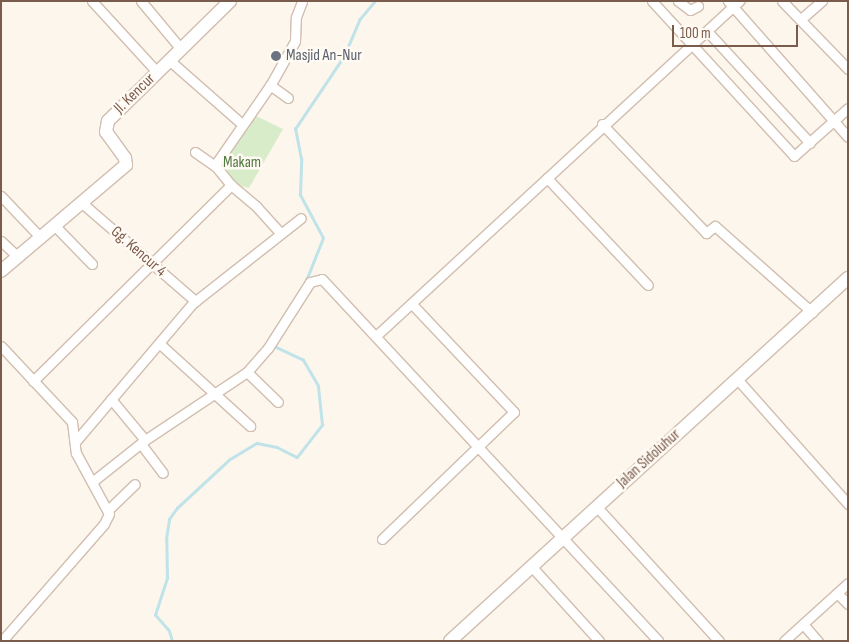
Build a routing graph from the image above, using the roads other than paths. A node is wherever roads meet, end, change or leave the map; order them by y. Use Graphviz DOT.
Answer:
graph roads {
  1 [pos="92,1"];
  2 [pos="141,1"];
  3 [pos="230,1"];
  4 [pos="302,1"];
  5 [pos="652,1"];
  6 [pos="678,1"];
  7 [pos="782,1"];
  8 [pos="822,1"];
  9 [pos="733,3"];
  10 [pos="698,6"];
  11 [pos="800,19"];
  12 [pos="707,31"];
  13 [pos="692,43"];
  14 [pos="181,49"];
  15 [pos="169,60"];
  16 [pos="848,70"];
  17 [pos="157,72"];
  18 [pos="270,85"];
  19 [pos="288,98"];
  20 [pos="848,108"];
  21 [pos="833,120"];
  22 [pos="602,124"];
  23 [pos="243,125"];
  24 [pos="848,137"];
  25 [pos="810,143"];
  26 [pos="195,152"];
  27 [pos="215,166"];
  28 [pos="547,178"];
  29 [pos="231,185"];
  30 [pos="1,196"];
  31 [pos="82,203"];
  32 [pos="301,218"];
  33 [pos="55,226"];
  34 [pos="280,233"];
  35 [pos="41,238"];
  36 [pos="1,241"];
  37 [pos="18,256"];
  38 [pos="150,262"];
  39 [pos="91,264"];
  40 [pos="1,271"];
  41 [pos="848,278"];
  42 [pos="648,285"];
  43 [pos="195,301"];
  44 [pos="412,304"];
  45 [pos="812,312"];
  46 [pos="377,335"];
  47 [pos="160,344"];
  48 [pos="1,346"];
  49 [pos="247,372"];
  50 [pos="738,380"];
  51 [pos="33,381"];
  52 [pos="216,393"];
  53 [pos="111,399"];
  54 [pos="278,402"];
  55 [pos="250,426"];
  56 [pos="75,442"];
  57 [pos="143,442"];
  58 [pos="480,448"];
  59 [pos="163,473"];
  60 [pos="92,482"];
  61 [pos="135,484"];
  62 [pos="848,504"];
  63 [pos="597,507"];
  64 [pos="108,510"];
  65 [pos="564,536"];
  66 [pos="382,539"];
  67 [pos="532,567"];
  68 [pos="848,583"];
  69 [pos="837,593"];
  70 [pos="848,604"];
  71 [pos="803,624"];
  72 [pos="2,641"];
  73 [pos="450,641"];
  74 [pos="599,641"];
  75 [pos="658,641"];
  76 [pos="719,641"];
  77 [pos="784,641"];
  78 [pos="818,641"];
  1 -- 17 [label="street"];
  2 -- 14 [label="street"];
  3 -- 14 [label="main road, Jl. Kencur"];
  4 -- 18 [label="street"];
  5 -- 13 [label="street"];
  6 -- 10 [label="street"];
  7 -- 11 [label="street"];
  8 -- 11 [label="street"];
  9 -- 12 [label="street"];
  9 -- 21 [label="street"];
  11 -- 16 [label="street"];
  12 -- 13 [label="street"];
  12 -- 25 [label="street"];
  13 -- 22 [label="street"];
  13 -- 25 [label="street"];
  14 -- 15 [label="main road, Jl. Kencur"];
  15 -- 17 [label="main road, Jl. Kencur"];
  15 -- 23 [label="street"];
  17 -- 31 [label="main road, Jl. Kencur"];
  18 -- 19 [label="street"];
  18 -- 23 [label="street"];
  20 -- 21 [label="street"];
  21 -- 24 [label="street"];
  21 -- 25 [label="street"];
  22 -- 28 [label="street"];
  22 -- 45 [label="street"];
  23 -- 27 [label="street"];
  26 -- 27 [label="street"];
  27 -- 29 [label="street"];
  28 -- 42 [label="street"];
  28 -- 44 [label="street"];
  29 -- 34 [label="street"];
  29 -- 38 [label="street"];
  30 -- 35 [label="street"];
  31 -- 33 [label="main road, Jl. Kencur"];
  31 -- 38 [label="street, Gg. Kencur 4"];
  32 -- 34 [label="street"];
  33 -- 35 [label="main road, Jl. Kencur"];
  33 -- 39 [label="street"];
  34 -- 43 [label="street"];
  35 -- 37 [label="main road, Jl. Kencur"];
  36 -- 37 [label="street"];
  37 -- 40 [label="main road, Jl. Kencur"];
  38 -- 43 [label="street, Gg. Kencur 4"];
  38 -- 51 [label="street"];
  41 -- 45 [label="main road, Jalan Sidoluhur"];
  43 -- 47 [label="street"];
  44 -- 46 [label="street"];
  44 -- 58 [label="street"];
  45 -- 50 [label="main road, Jalan Sidoluhur"];
  46 -- 49 [label="street"];
  46 -- 58 [label="street"];
  47 -- 52 [label="street"];
  47 -- 53 [label="street"];
  48 -- 51 [label="street"];
  49 -- 52 [label="street"];
  49 -- 54 [label="street"];
  50 -- 62 [label="street"];
  50 -- 63 [label="main road, Jalan Sidoluhur"];
  51 -- 56 [label="street"];
  52 -- 55 [label="street"];
  52 -- 57 [label="street"];
  53 -- 56 [label="street"];
  53 -- 57 [label="street"];
  56 -- 60 [label="street"];
  57 -- 59 [label="street"];
  57 -- 60 [label="street"];
  58 -- 65 [label="street"];
  58 -- 66 [label="street"];
  60 -- 64 [label="street"];
  61 -- 64 [label="street"];
  63 -- 65 [label="main road, Jalan Sidoluhur"];
  63 -- 76 [label="street"];
  64 -- 72 [label="street"];
  65 -- 67 [label="main road, Jalan Sidoluhur"];
  65 -- 75 [label="street"];
  67 -- 73 [label="main road, Jalan Sidoluhur"];
  67 -- 74 [label="street"];
  68 -- 69 [label="street"];
  69 -- 70 [label="street"];
  69 -- 71 [label="street"];
  71 -- 77 [label="street"];
  71 -- 78 [label="street"];
}
